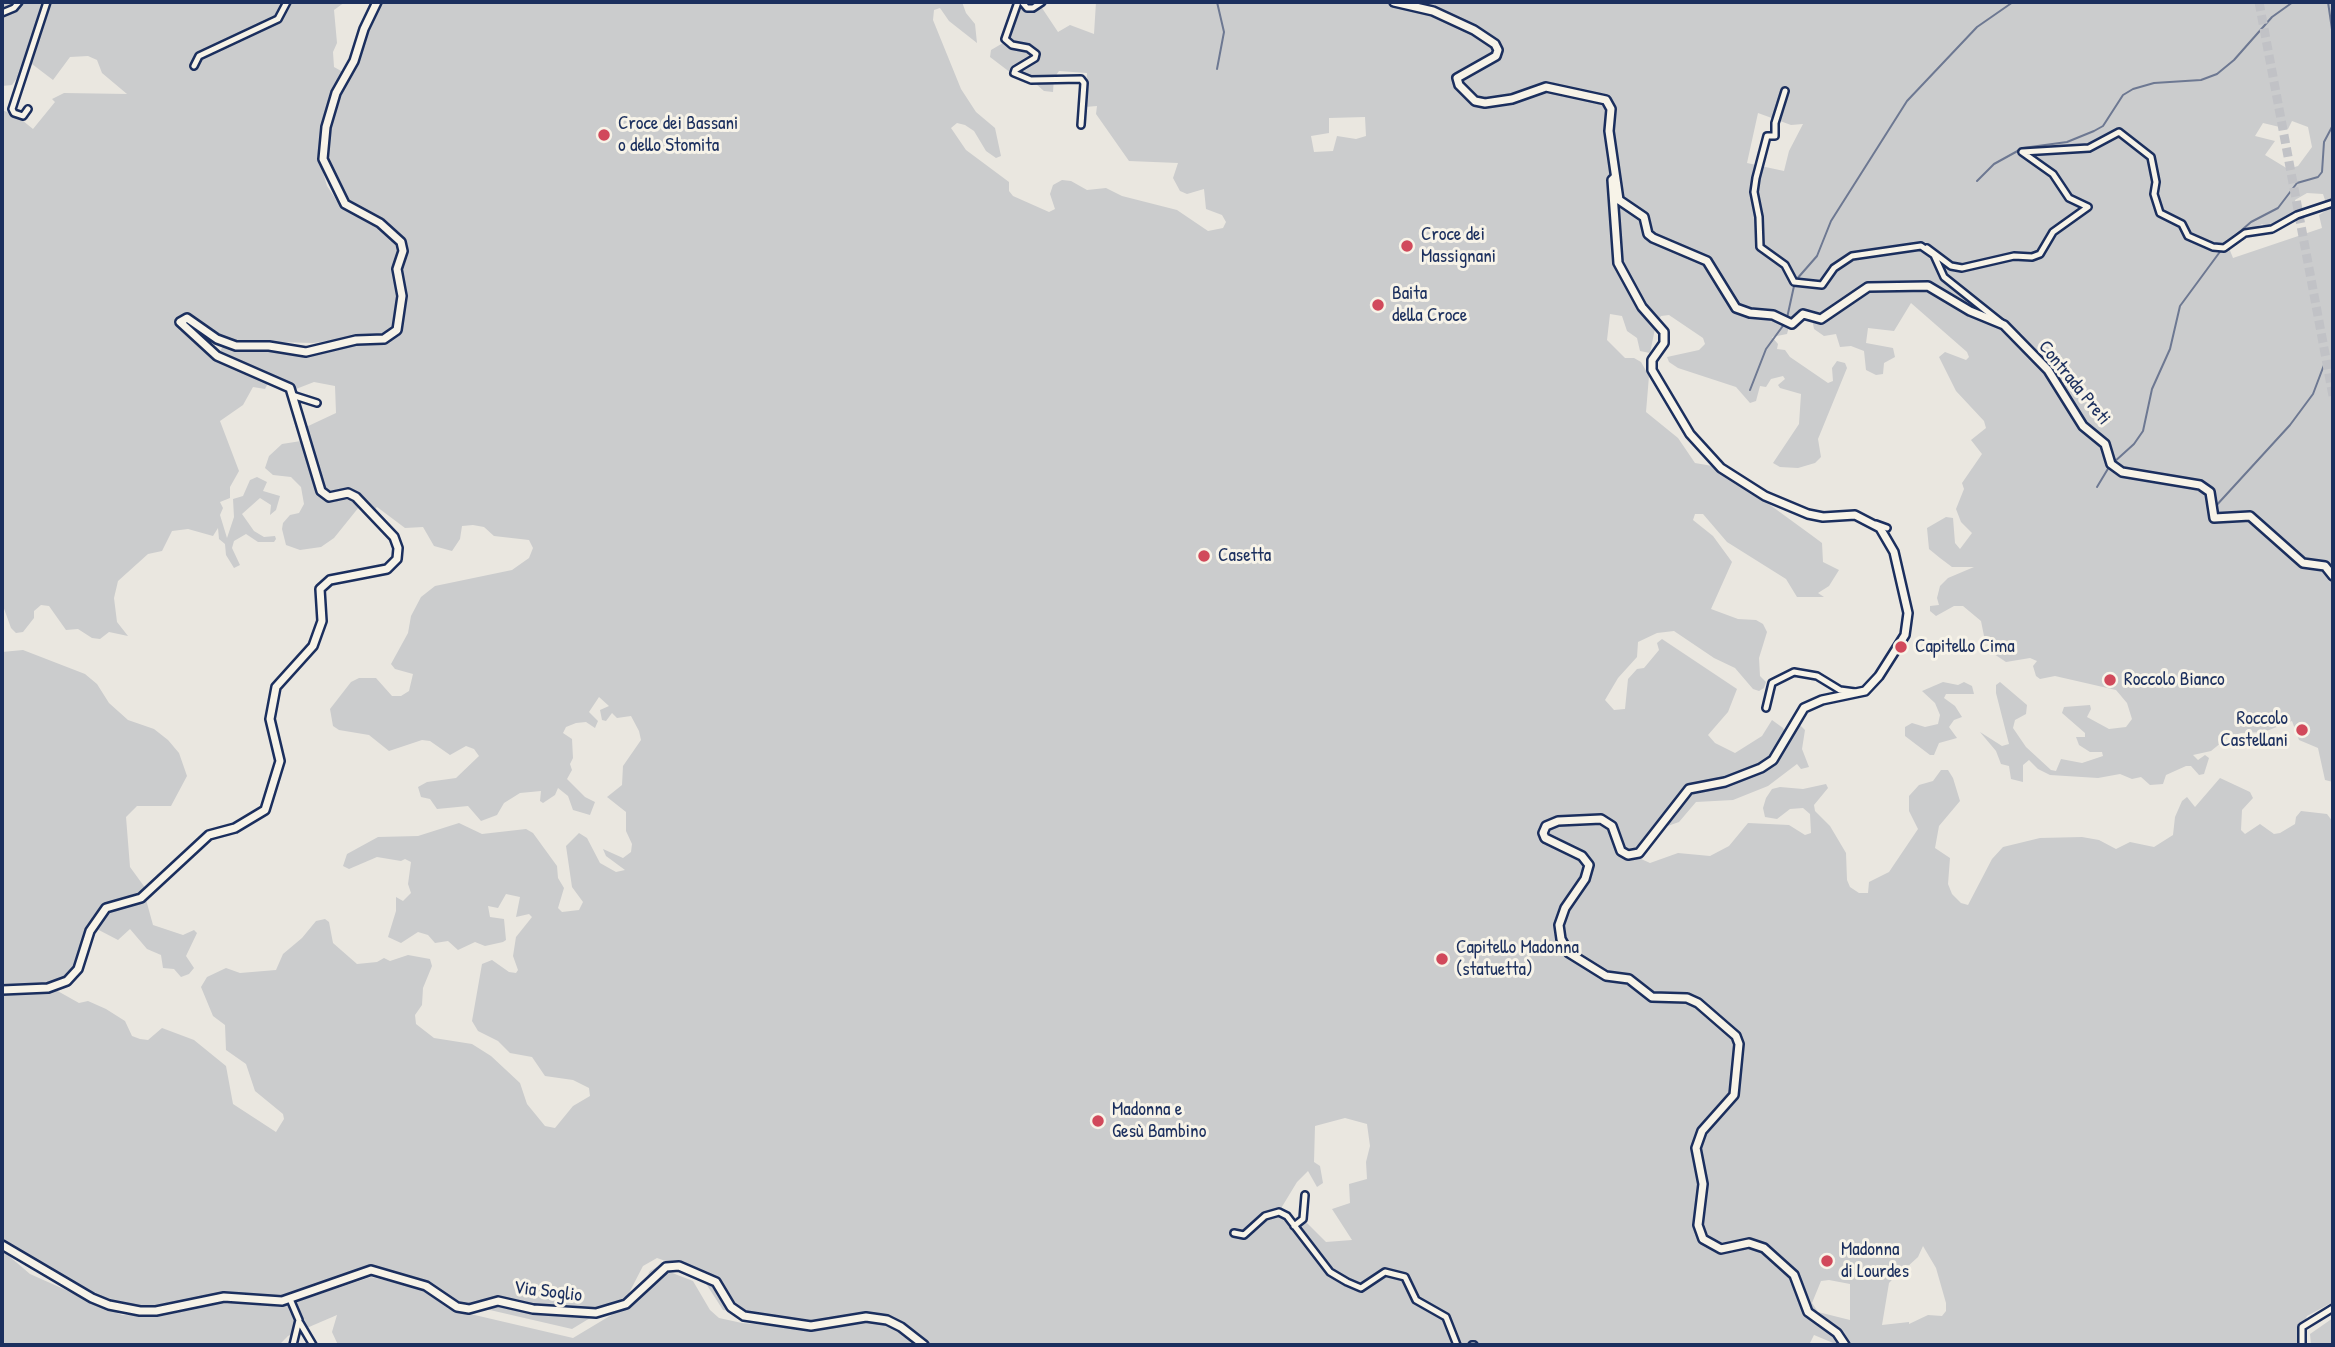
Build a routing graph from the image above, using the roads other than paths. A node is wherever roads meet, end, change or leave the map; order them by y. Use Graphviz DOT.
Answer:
graph roads {
  1 [pos="19,2"];
  2 [pos="47,2"];
  3 [pos="287,2"];
  4 [pos="377,2"];
  5 [pos="1020,2"];
  6 [pos="1042,2"];
  7 [pos="1400,3"];
  8 [pos="2,13"];
  9 [pos="194,66"];
  10 [pos="1784,93"];
  11 [pos="28,109"];
  12 [pos="1081,125"];
  13 [pos="1615,177"];
  14 [pos="2333,203"];
  15 [pos="1927,248"];
  16 [pos="2004,325"];
  17 [pos="292,395"];
  18 [pos="317,404"];
  19 [pos="1875,524"];
  20 [pos="1886,528"];
  21 [pos="2333,576"];
  22 [pos="1865,691"];
  23 [pos="1766,708"];
  24 [pos="2,990"];
  25 [pos="1305,1195"];
  26 [pos="1294,1226"];
  27 [pos="1234,1233"];
  28 [pos="2,1245"];
  29 [pos="290,1299"];
  30 [pos="2333,1308"];
  31 [pos="299,1320"];
  32 [pos="293,1345"];
  33 [pos="313,1345"];
  34 [pos="924,1345"];
  35 [pos="1457,1345"];
  36 [pos="1845,1345"];
  37 [pos="2302,1345"];
  1 -- 8 [label="street"];
  2 -- 11 [label="street"];
  3 -- 9 [label="street"];
  4 -- 17 [label="street"];
  5 -- 6 [label="street"];
  5 -- 12 [label="street"];
  7 -- 13 [label="street"];
  10 -- 15 [label="street"];
  13 -- 16 [label="street"];
  13 -- 19 [label="street"];
  14 -- 15 [label="street"];
  15 -- 16 [label="street, Contrada Preti"];
  16 -- 21 [label="street, Contrada Preti"];
  17 -- 18 [label="street"];
  17 -- 24 [label="street"];
  19 -- 20 [label="street"];
  19 -- 22 [label="street"];
  22 -- 23 [label="street"];
  22 -- 36 [label="street"];
  25 -- 26 [label="street"];
  26 -- 27 [label="street"];
  26 -- 35 [label="street"];
  28 -- 29 [label="street, Via Soglio"];
  29 -- 31 [label="street"];
  29 -- 34 [label="street, Via Soglio"];
  30 -- 37 [label="street"];
  31 -- 32 [label="street"];
  31 -- 33 [label="street"];
}
